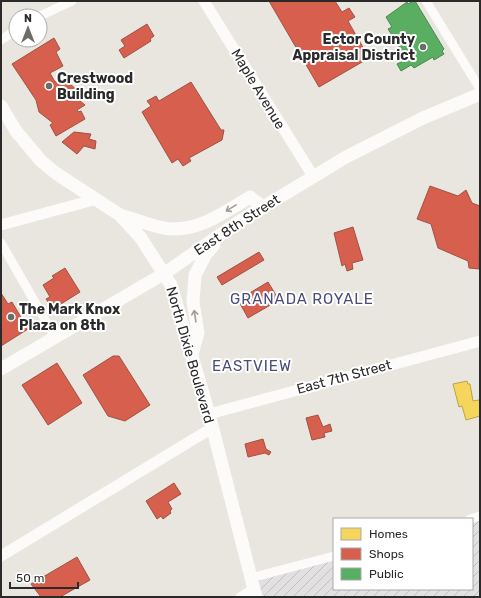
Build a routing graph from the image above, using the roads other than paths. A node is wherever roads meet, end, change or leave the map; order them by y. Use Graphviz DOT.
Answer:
graph roads {
  1 [pos="72,1"];
  2 [pos="204,1"];
  3 [pos="426,1"];
  4 [pos="48,12"];
  5 [pos="480,89"];
  6 [pos="480,94"];
  7 [pos="1,106"];
  8 [pos="313,176"];
  9 [pos="97,199"];
  10 [pos="263,207"];
  11 [pos="120,215"];
  12 [pos="1,225"];
  13 [pos="226,232"];
  14 [pos="1,243"];
  15 [pos="165,273"];
  16 [pos="55,337"];
  17 [pos="480,341"];
  18 [pos="192,354"];
  19 [pos="1,370"];
  20 [pos="209,414"];
  21 [pos="212,428"];
  22 [pos="1,556"];
  23 [pos="333,556"];
  24 [pos="254,588"];
  25 [pos="240,597"];
  1 -- 4 [label="street"];
  2 -- 8 [label="street, Maple Avenue"];
  3 -- 5 [label="street"];
  6 -- 8 [label="main road, East 8th Street"];
  7 -- 9 [label="main road, North Dixie Boulevard"];
  8 -- 10 [label="main road, East 8th Street"];
  9 -- 11 [label="main road, North Dixie Boulevard"];
  9 -- 12 [label="street"];
  10 -- 11 [label="main road, one-way"];
  10 -- 13 [label="main road, East 8th Street"];
  11 -- 15 [label="main road, North Dixie Boulevard"];
  13 -- 15 [label="main road, East 8th Street"];
  18 -- 13 [label="main road, one-way"];
  14 -- 16 [label="street"];
  15 -- 16 [label="main road, East 8th Street"];
  15 -- 18 [label="main road, North Dixie Boulevard"];
  16 -- 19 [label="main road, East 8th Street"];
  17 -- 20 [label="street, East 7th Street"];
  18 -- 20 [label="main road, North Dixie Boulevard"];
  20 -- 21 [label="main road, North Dixie Boulevard"];
  21 -- 22 [label="street"];
  21 -- 24 [label="main road, North Dixie Boulevard"];
  23 -- 24 [label="street"];
  24 -- 25 [label="street"];
}
